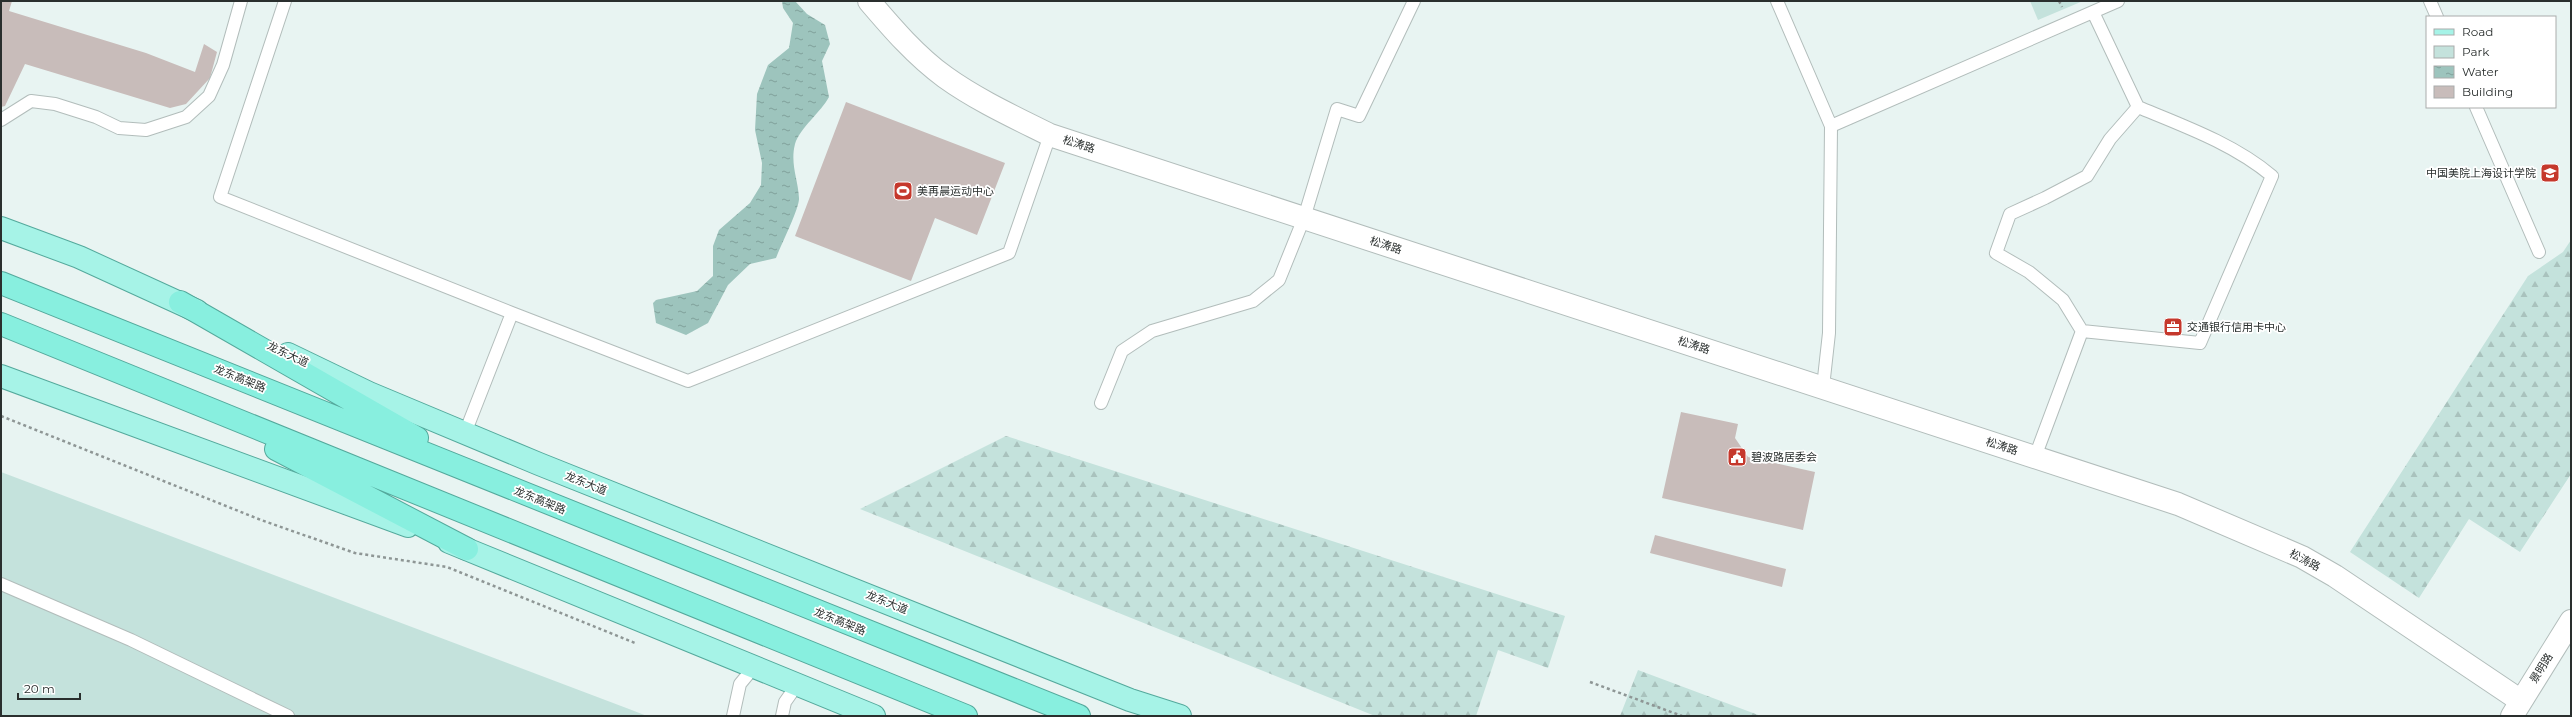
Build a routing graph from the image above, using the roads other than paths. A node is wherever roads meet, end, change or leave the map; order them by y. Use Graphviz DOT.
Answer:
graph roads {
  1 [pos="241,1"];
  2 [pos="285,1"];
  3 [pos="869,1"];
  4 [pos="1414,1"];
  5 [pos="1777,1"];
  6 [pos="2118,1"];
  7 [pos="2430,1"];
  8 [pos="2093,12"];
  9 [pos="2437,16"];
  10 [pos="2138,107"];
  11 [pos="2476,108"];
  12 [pos="1,120"];
  13 [pos="1831,126"];
  14 [pos="1050,135"];
  15 [pos="1304,218"];
  16 [pos="1,228"];
  17 [pos="2539,252"];
  18 [pos="1,283"];
  19 [pos="180,302"];
  20 [pos="512,313"];
  21 [pos="1,324"];
  22 [pos="2082,332"];
  23 [pos="1,376"];
  24 [pos="158,387"];
  25 [pos="1823,387"];
  26 [pos="1101,403"];
  27 [pos="465,433"];
  28 [pos="2035,457"];
  29 [pos="493,482"];
  30 [pos="467,549"];
  31 [pos="1,584"];
  32 [pos="2571,620"];
  33 [pos="754,667"];
  34 [pos="797,685"];
  35 [pos="2516,708"];
  36 [pos="288,716"];
  37 [pos="733,716"];
  38 [pos="782,716"];
  39 [pos="874,716"];
  40 [pos="966,716"];
  41 [pos="1079,716"];
  42 [pos="1180,716"];
  1 -- 12 [label="lane"];
  2 -- 20 [label="lane"];
  3 -- 14 [label="street, 松涛路"];
  4 -- 15 [label="lane"];
  5 -- 13 [label="lane"];
  6 -- 8 [label="lane"];
  7 -- 9 [label="lane"];
  8 -- 10 [label="lane"];
  8 -- 13 [label="lane"];
  10 -- 22 [label="lane"];
  10 -- 22 [label="lane"];
  11 -- 17 [label="lane"];
  13 -- 25 [label="lane"];
  14 -- 15 [label="street, 松涛路"];
  14 -- 20 [label="lane"];
  15 -- 25 [label="street, 松涛路"];
  15 -- 26 [label="lane"];
  16 -- 19 [label="main road, 龙东大道"];
  18 -- 29 [label="highway, 龙东高架路"];
  19 -- 27 [label="main road, 龙东大道"];
  19 -- 29 [label="highway"];
  20 -- 27 [label="lane"];
  21 -- 24 [label="highway"];
  22 -- 28 [label="lane"];
  23 -- 30 [label="main road"];
  24 -- 30 [label="highway"];
  24 -- 40 [label="highway"];
  25 -- 28 [label="street, 松涛路"];
  27 -- 42 [label="main road, 龙东大道"];
  28 -- 35 [label="street, 松涛路"];
  29 -- 41 [label="highway, 龙东高架路"];
  30 -- 33 [label="main road"];
  31 -- 36 [label="lane"];
  32 -- 35 [label="street, 景明路"];
  33 -- 34 [label="main road"];
  33 -- 37 [label="lane"];
  34 -- 38 [label="lane"];
  34 -- 39 [label="main road"];
}
